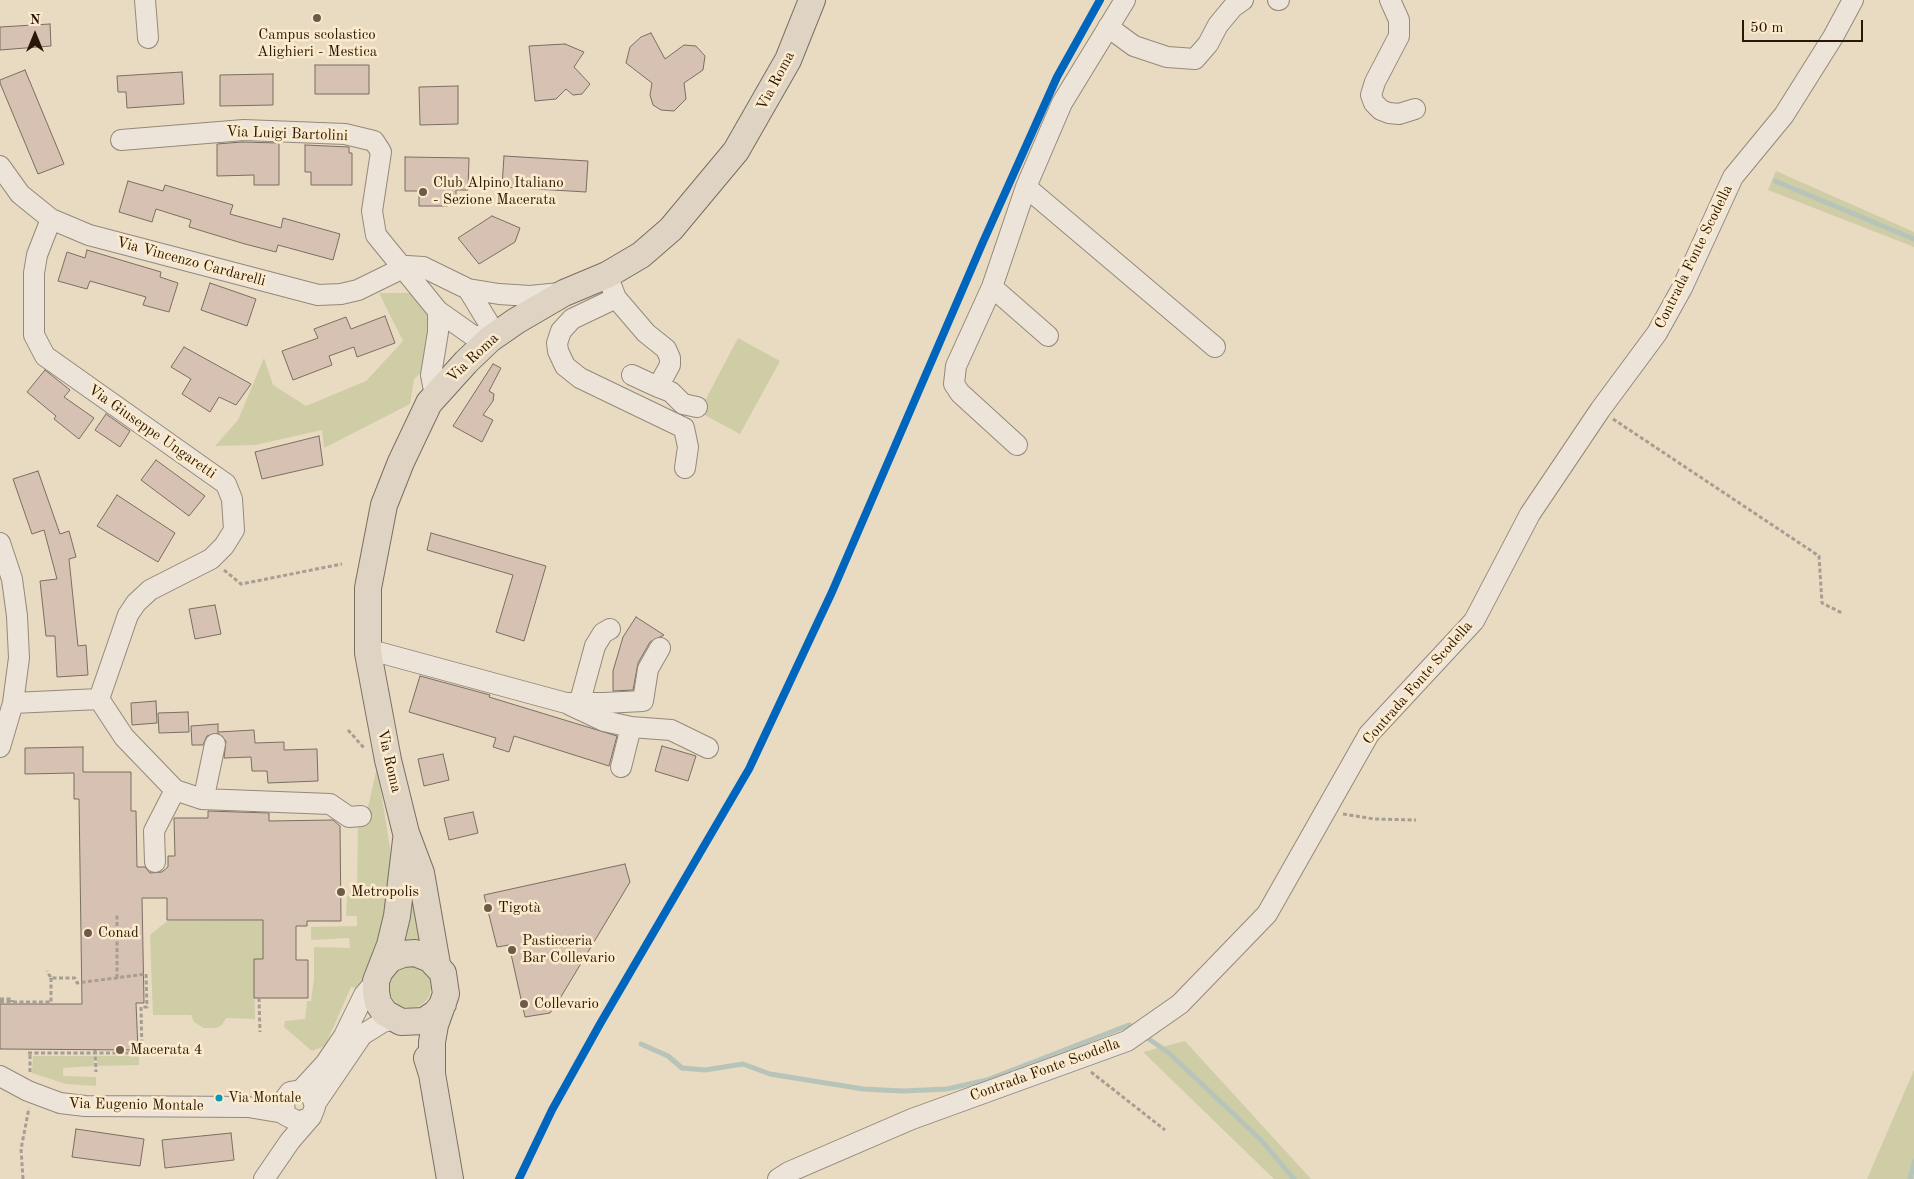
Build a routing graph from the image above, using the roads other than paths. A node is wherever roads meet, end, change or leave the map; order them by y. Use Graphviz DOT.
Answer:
graph roads {
  1 [pos="145,0"];
  2 [pos="1125,0"];
  3 [pos="1242,0"];
  4 [pos="1390,0"];
  5 [pos="1852,0"];
  6 [pos="812,6"];
  7 [pos="1108,27"];
  8 [pos="148,38"];
  9 [pos="1415,109"];
  10 [pos="121,140"];
  11 [pos="0,166"];
  12 [pos="1026,187"];
  13 [pos="51,219"];
  14 [pos="401,267"];
  15 [pos="611,286"];
  16 [pos="992,287"];
  17 [pos="468,289"];
  18 [pos="564,292"];
  19 [pos="438,311"];
  20 [pos="1048,336"];
  21 [pos="490,339"];
  22 [pos="1215,347"];
  23 [pos="632,375"];
  24 [pos="658,387"];
  25 [pos="435,395"];
  26 [pos="697,407"];
  27 [pos="1017,446"];
  28 [pos="686,468"];
  29 [pos="0,543"];
  30 [pos="610,629"];
  31 [pos="660,648"];
  32 [pos="368,653"];
  33 [pos="99,698"];
  34 [pos="573,702"];
  35 [pos="13,703"];
  36 [pos="632,727"];
  37 [pos="215,744"];
  38 [pos="0,747"];
  39 [pos="708,748"];
  40 [pos="621,767"];
  41 [pos="206,787"];
  42 [pos="174,790"];
  43 [pos="361,816"];
  44 [pos="406,833"];
  45 [pos="155,862"];
  46 [pos="437,964"];
  47 [pos="378,976"];
  48 [pos="442,1004"];
  49 [pos="402,1021"];
  50 [pos="432,1074"];
  51 [pos="0,1076"];
  52 [pos="297,1107"];
  53 [pos="264,1179"];
  54 [pos="450,1179"];
  55 [pos="778,1179"];
  1 -- 8 [label="street"];
  2 -- 7 [label="street"];
  3 -- 7 [label="street"];
  4 -- 9 [label="street"];
  5 -- 55 [label="street, Contrada Fonte Scodella"];
  6 -- 15 [label="main road, Via Roma"];
  7 -- 12 [label="street"];
  10 -- 14 [label="street, Via Luigi Bartolini"];
  11 -- 13 [label="street, Via Vincenzo Cardarelli"];
  12 -- 16 [label="street"];
  12 -- 22 [label="street"];
  13 -- 14 [label="street, Via Vincenzo Cardarelli"];
  13 -- 33 [label="street, Via Giuseppe Ungaretti"];
  14 -- 17 [label="street"];
  14 -- 19 [label="street, Via Luigi Bartolini"];
  15 -- 18 [label="main road, Via Roma"];
  15 -- 24 [label="street"];
  15 -- 28 [label="street"];
  16 -- 20 [label="street"];
  16 -- 27 [label="street"];
  17 -- 18 [label="street"];
  17 -- 21 [label="street"];
  18 -- 21 [label="main road, Via Roma"];
  19 -- 21 [label="street, Via Luigi Bartolini"];
  19 -- 25 [label="street"];
  21 -- 25 [label="main road, Via Roma"];
  23 -- 24 [label="street"];
  24 -- 26 [label="street"];
  25 -- 32 [label="main road, Via Roma"];
  29 -- 35 [label="street"];
  30 -- 34 [label="street"];
  31 -- 34 [label="street"];
  32 -- 34 [label="street"];
  32 -- 44 [label="main road, Via Roma"];
  33 -- 35 [label="street"];
  33 -- 42 [label="street"];
  34 -- 36 [label="street"];
  35 -- 38 [label="street"];
  36 -- 39 [label="street"];
  36 -- 40 [label="street"];
  37 -- 41 [label="street"];
  42 -- 43 [label="street"];
  42 -- 45 [label="street"];
  44 -- 46 [label="main road, Via Roma"];
  44 -- 47 [label="main road, Via Roma"];
  46 -- 47 [label="main road"];
  46 -- 48 [label="main road, Via Roma"];
  47 -- 49 [label="main road, Via Roma"];
  47 -- 52 [label="street"];
  48 -- 49 [label="main road"];
  48 -- 50 [label="main road, Via Roma"];
  49 -- 50 [label="main road, Via Roma"];
  49 -- 52 [label="street"];
  50 -- 54 [label="main road, Via Roma"];
  51 -- 52 [label="street, Via Eugenio Montale"];
  52 -- 53 [label="street"];
}
